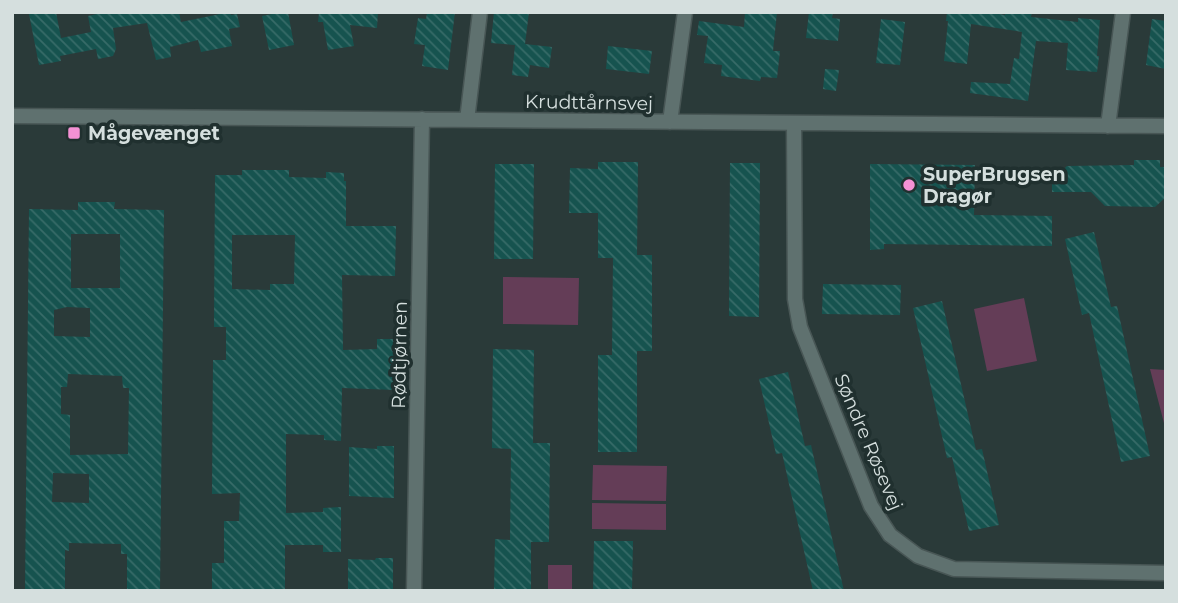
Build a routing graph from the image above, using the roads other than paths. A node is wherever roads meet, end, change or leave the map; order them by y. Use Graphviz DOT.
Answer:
graph roads {
  1 [pos="480,12"];
  2 [pos="685,12"];
  3 [pos="1123,12"];
  4 [pos="12,116"];
  5 [pos="422,120"];
  6 [pos="467,120"];
  7 [pos="670,122"];
  8 [pos="794,123"];
  9 [pos="1108,126"];
  10 [pos="1166,127"];
  11 [pos="1166,573"];
  12 [pos="414,591"];
  1 -- 6 [label="street"];
  2 -- 7 [label="street"];
  3 -- 9 [label="street"];
  4 -- 5 [label="street, Krudttårnsvej"];
  5 -- 6 [label="street, Krudttårnsvej"];
  5 -- 12 [label="street, Rødtjørnen"];
  6 -- 7 [label="street, Krudttårnsvej"];
  7 -- 8 [label="street, Krudttårnsvej"];
  8 -- 9 [label="street, Krudttårnsvej"];
  8 -- 11 [label="street, Søndre Røsevej"];
  9 -- 10 [label="street, Krudttårnsvej"];
}
